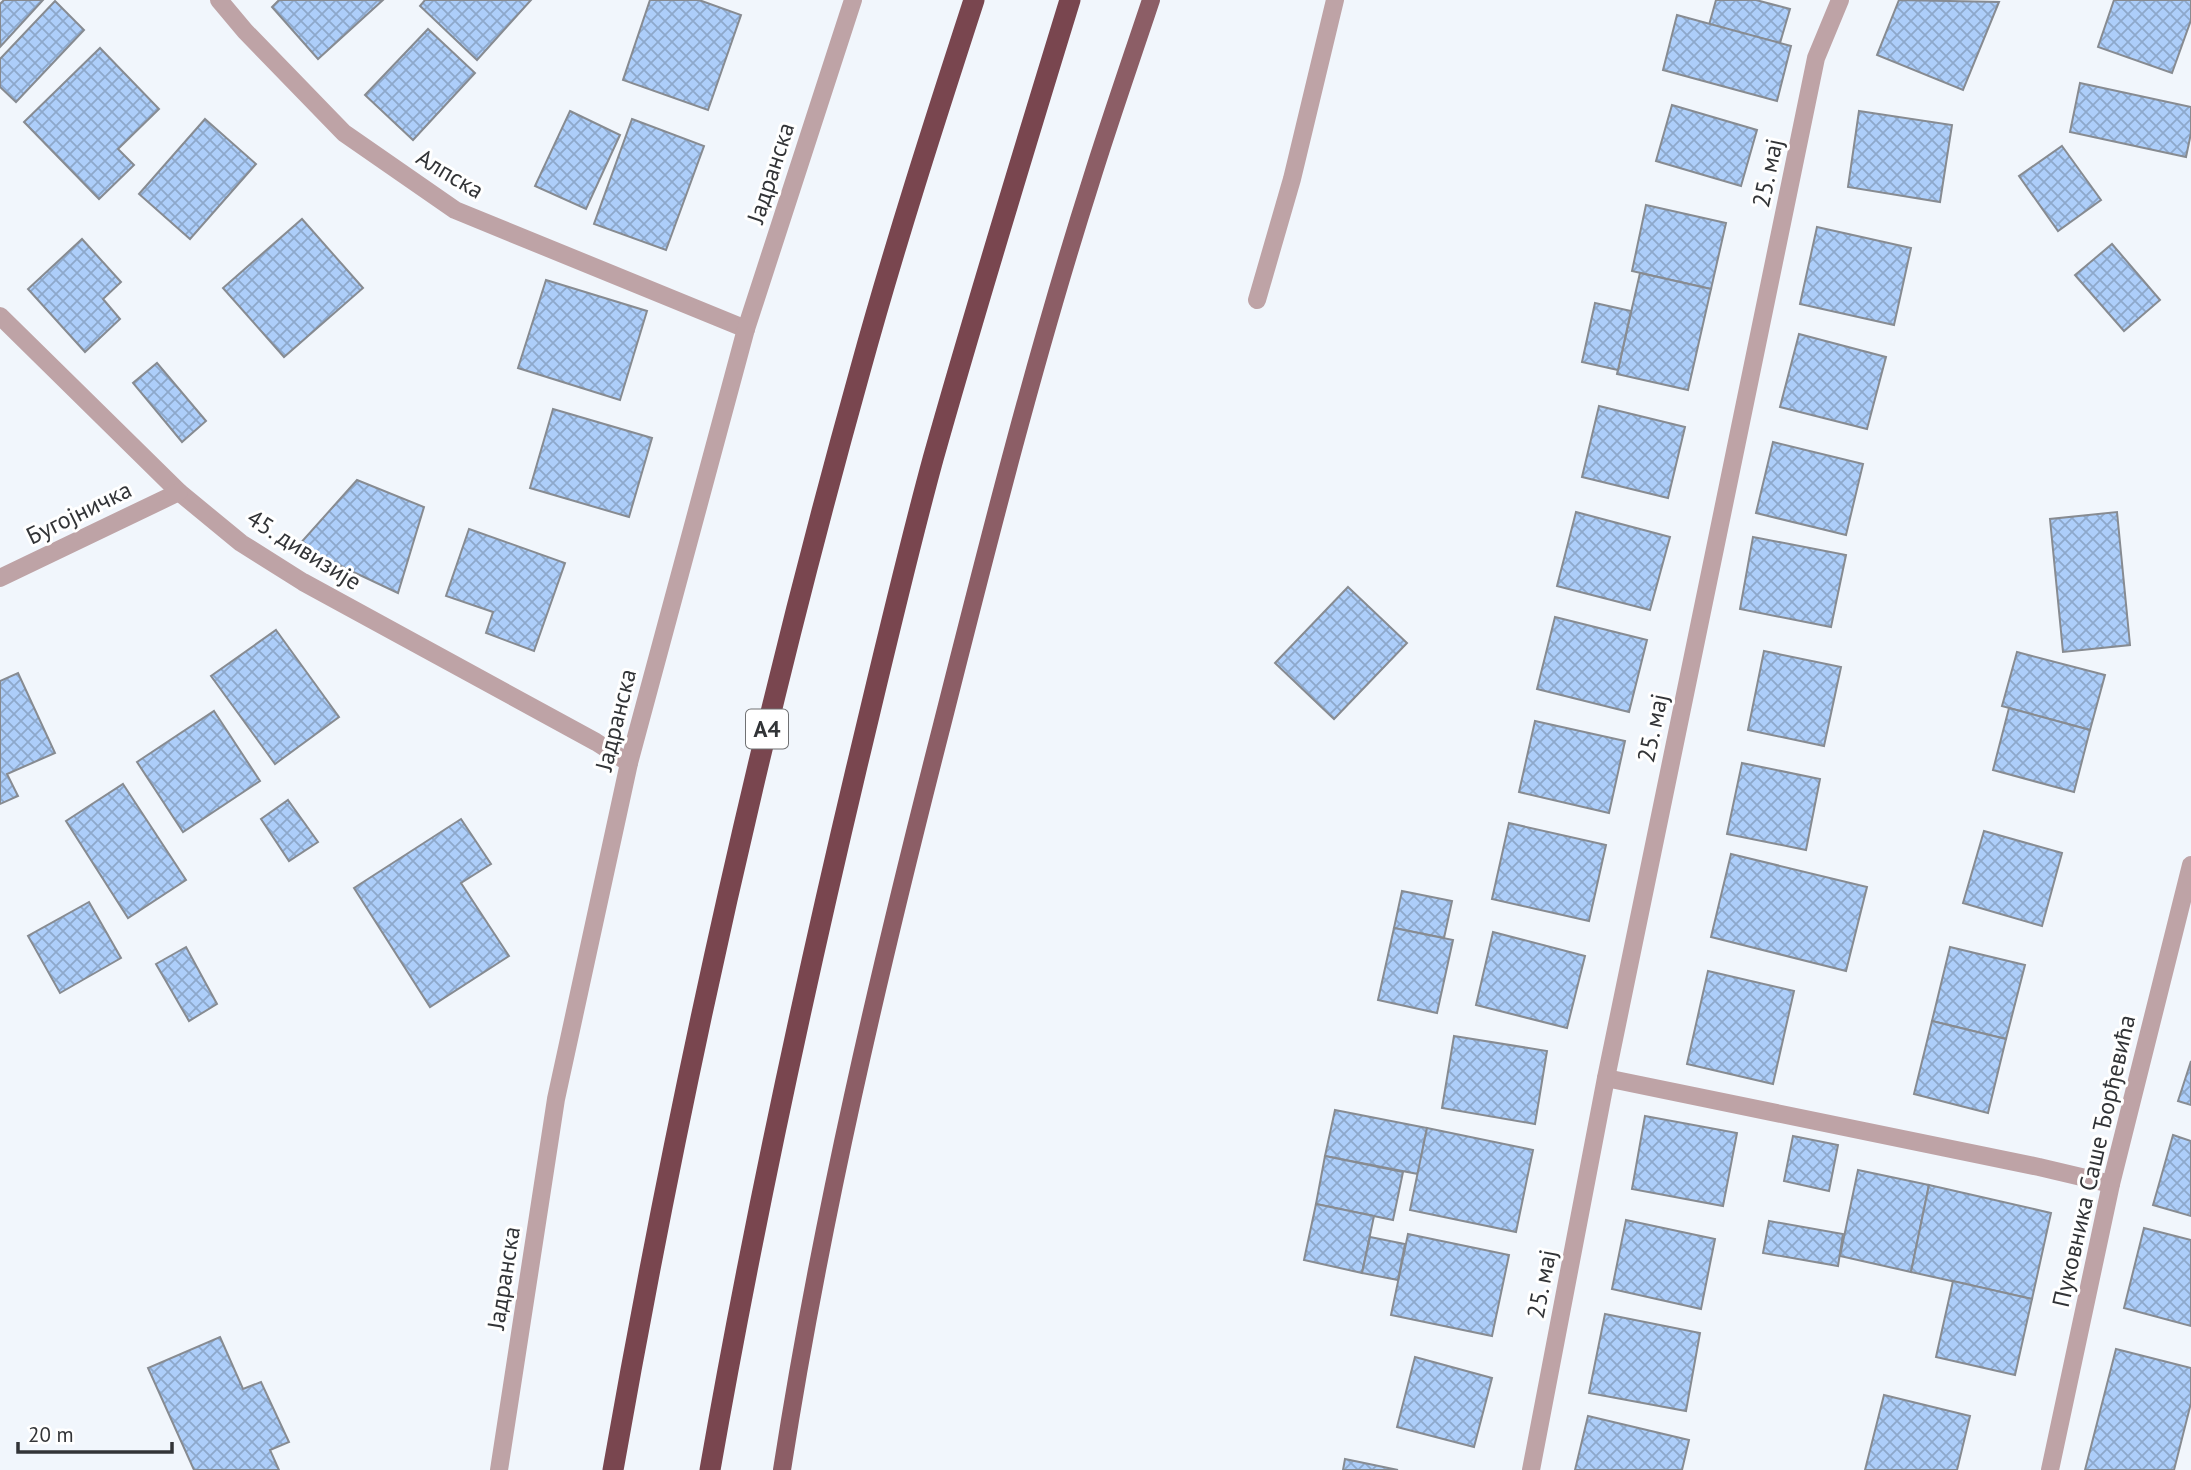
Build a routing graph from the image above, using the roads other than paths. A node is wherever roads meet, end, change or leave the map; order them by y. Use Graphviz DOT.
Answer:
graph roads {
  1 [pos="219,0"];
  2 [pos="853,0"];
  3 [pos="974,0"];
  4 [pos="1070,0"];
  5 [pos="1151,0"];
  6 [pos="1335,0"];
  7 [pos="1840,0"];
  8 [pos="1257,300"];
  9 [pos="0,317"];
  10 [pos="746,329"];
  11 [pos="178,492"];
  12 [pos="0,578"];
  13 [pos="629,763"];
  14 [pos="2191,865"];
  15 [pos="1606,1078"];
  16 [pos="2110,1184"];
  17 [pos="499,1470"];
  18 [pos="613,1470"];
  19 [pos="710,1470"];
  20 [pos="782,1470"];
  21 [pos="1531,1470"];
  22 [pos="2050,1470"];
  1 -- 10 [label="street, Алпска"];
  2 -- 10 [label="street, Јадранска"];
  3 -- 18 [label="highway, A4"];
  4 -- 19 [label="highway"];
  5 -- 20 [label="main road"];
  6 -- 8 [label="street"];
  7 -- 15 [label="street, 25. мај"];
  9 -- 11 [label="street, 45. дивизије"];
  10 -- 13 [label="street, Јадранска"];
  11 -- 12 [label="street, Бугојничка"];
  11 -- 13 [label="street, 45. дивизије"];
  13 -- 17 [label="street, Јадранска"];
  14 -- 16 [label="street, Пуковника Саше Ђорђевића"];
  15 -- 16 [label="street"];
  15 -- 21 [label="street, 25. мај"];
  16 -- 22 [label="street, Пуковника Саше Ђорђевића"];
}
